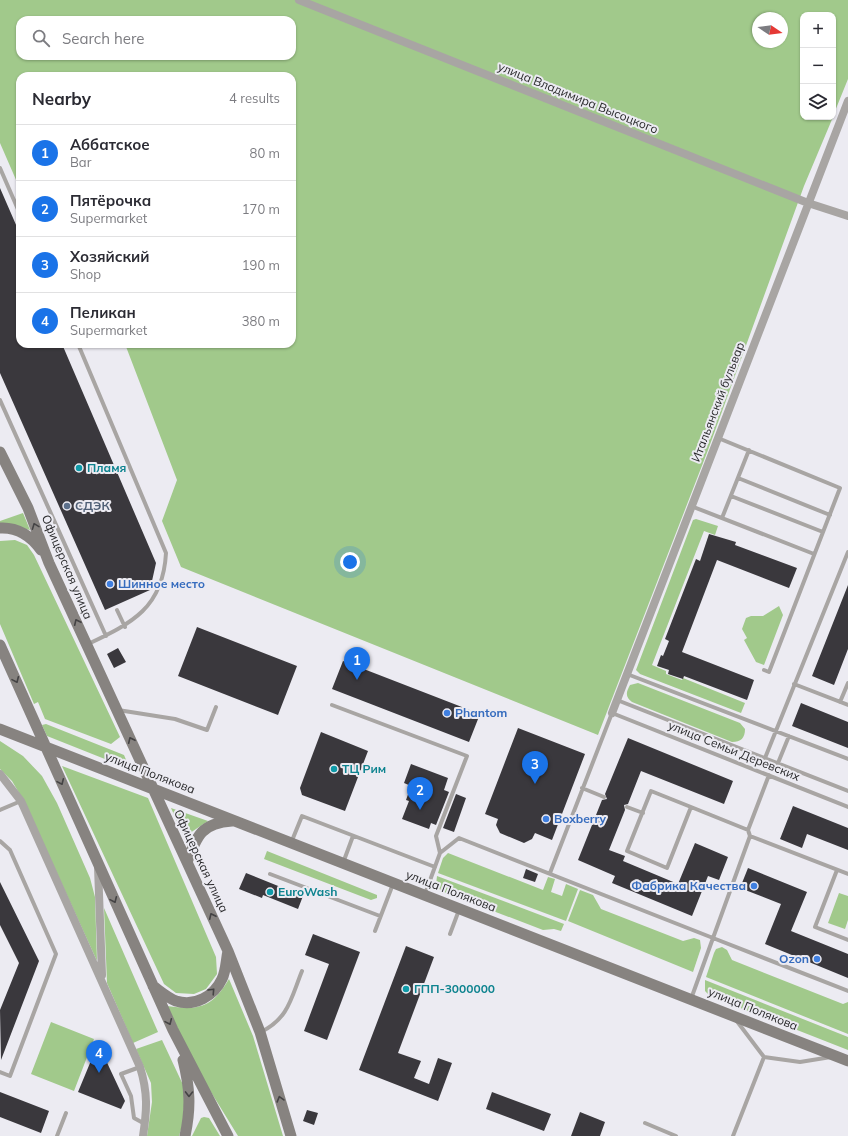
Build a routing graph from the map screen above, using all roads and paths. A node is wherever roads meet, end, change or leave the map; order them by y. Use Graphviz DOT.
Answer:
graph roads {
  1 [pos="299,0"];
  2 [pos="848,101"];
  3 [pos="0,168"];
  4 [pos="808,203"];
  5 [pos="16,205"];
  6 [pos="848,216"];
  7 [pos="80,348"];
  8 [pos="0,400"];
  9 [pos="718,438"];
  10 [pos="748,450"];
  11 [pos="0,452"];
  12 [pos="738,478"];
  13 [pos="731,496"];
  14 [pos="691,506"];
  15 [pos="830,515"];
  16 [pos="722,518"];
  17 [pos="0,528"];
  18 [pos="823,532"];
  19 [pos="848,552"];
  20 [pos="814,554"];
  21 [pos="49,562"];
  22 [pos="117,610"];
  23 [pos="125,627"];
  24 [pos="106,636"];
  25 [pos="87,644"];
  26 [pos="0,645"];
  27 [pos="764,670"];
  28 [pos="626,674"];
  29 [pos="848,683"];
  30 [pos="794,684"];
  31 [pos="617,700"];
  32 [pos="840,702"];
  33 [pos="332,705"];
  34 [pos="848,705"];
  35 [pos="216,707"];
  36 [pos="118,710"];
  37 [pos="612,713"];
  38 [pos="0,729"];
  39 [pos="775,731"];
  40 [pos="789,736"];
  41 [pos="45,746"];
  42 [pos="764,758"];
  43 [pos="848,759"];
  44 [pos="778,763"];
  45 [pos="0,774"];
  46 [pos="769,775"];
  47 [pos="154,788"];
  48 [pos="582,788"];
  49 [pos="848,790"];
  50 [pos="604,797"];
  51 [pos="21,801"];
  52 [pos="626,807"];
  53 [pos="848,807"];
  54 [pos="692,808"];
  55 [pos="0,810"];
  56 [pos="643,813"];
  57 [pos="235,821"];
  58 [pos="748,830"];
  59 [pos="354,836"];
  60 [pos="750,836"];
  61 [pos="0,842"];
  62 [pos="291,843"];
  63 [pos="440,853"];
  64 [pos="187,862"];
  65 [pos="343,863"];
  66 [pos="98,864"];
  67 [pos="435,867"];
  68 [pos="837,870"];
  69 [pos="550,873"];
  70 [pos="270,874"];
  71 [pos="848,874"];
  72 [pos="393,882"];
  73 [pos="424,895"];
  74 [pos="460,908"];
  75 [pos="380,916"];
  76 [pos="375,931"];
  77 [pos="450,934"];
  78 [pos="713,938"];
  79 [pos="848,940"];
  80 [pos="228,952"];
  81 [pos="302,971"];
  82 [pos="102,980"];
  83 [pos="153,986"];
  84 [pos="848,991"];
  85 [pos="691,999"];
  86 [pos="731,1014"];
  87 [pos="260,1032"];
  88 [pos="178,1042"];
  89 [pos="764,1056"];
  90 [pos="836,1056"];
  91 [pos="848,1061"];
  92 [pos="140,1068"];
  93 [pos="0,1072"];
  94 [pos="66,1113"];
  95 [pos="145,1124"];
  96 [pos="645,1124"];
  97 [pos="57,1136"];
  98 [pos="143,1136"];
  99 [pos="185,1136"];
  100 [pos="228,1136"];
  101 [pos="291,1136"];
  102 [pos="676,1136"];
  103 [pos="733,1136"];
  1 -- 4 [label="street, улица Владимира Высоцкого"];
  2 -- 4 [label="street, Итальянский бульвар"];
  3 -- 5 [label="lane"];
  4 -- 6 [label="street, улица Владимира Высоцкого"];
  4 -- 9 [label="street, Итальянский бульвар"];
  7 -- 23 [label="lane"];
  8 -- 24 [label="lane"];
  9 -- 10 [label="lane"];
  9 -- 14 [label="street, Итальянский бульвар"];
  10 -- 12 [label="lane"];
  10 -- 15 [label="lane"];
  21 -- 11 [label="main road, Офицерская улица, one-way"];
  12 -- 13 [label="lane"];
  12 -- 15 [label="lane"];
  13 -- 16 [label="lane"];
  13 -- 18 [label="lane"];
  14 -- 16 [label="lane"];
  14 -- 28 [label="street, Итальянский бульвар"];
  15 -- 18 [label="lane"];
  16 -- 20 [label="lane"];
  17 -- 21 [label="main road"];
  18 -- 20 [label="lane"];
  19 -- 30 [label="lane"];
  20 -- 27 [label="lane"];
  25 -- 21 [label="main road, Офицерская улица, one-way"];
  22 -- 23 [label="lane"];
  23 -- 24 [label="lane"];
  24 -- 25 [label="lane"];
  25 -- 36 [label="main road, Офицерская улица"];
  26 -- 41 [label="main road, one-way"];
  28 -- 31 [label="street, Итальянский бульвар"];
  28 -- 39 [label="lane"];
  29 -- 32 [label="lane"];
  30 -- 32 [label="lane"];
  30 -- 39 [label="lane"];
  31 -- 37 [label="street, Итальянский бульвар"];
  31 -- 42 [label="lane"];
  32 -- 34 [label="lane"];
  33 -- 63 [label="lane"];
  35 -- 36 [label="lane"];
  47 -- 36 [label="main road, Офицерская улица, one-way"];
  37 -- 46 [label="lane, улица Семьи Деревских"];
  37 -- 48 [label="lane"];
  38 -- 41 [label="main road, улица Полякова"];
  39 -- 40 [label="lane"];
  39 -- 42 [label="lane"];
  40 -- 43 [label="lane"];
  40 -- 44 [label="lane"];
  41 -- 47 [label="main road, улица Полякова"];
  41 -- 66 [label="main road, one-way"];
  42 -- 44 [label="lane"];
  44 -- 49 [label="lane"];
  45 -- 51 [label="street"];
  46 -- 53 [label="lane, улица Семьи Деревских"];
  46 -- 58 [label="lane"];
  47 -- 57 [label="main road, улица Полякова"];
  47 -- 64 [label="main road, Офицерская улица"];
  48 -- 50 [label="lane"];
  48 -- 69 [label="lane"];
  51 -- 55 [label="lane"];
  51 -- 82 [label="street"];
  52 -- 56 [label="lane"];
  54 -- 56 [label="lane"];
  54 -- 56 [label="lane"];
  54 -- 58 [label="lane"];
  57 -- 62 [label="main road, улица Полякова"];
  57 -- 64 [label="main road"];
  58 -- 60 [label="lane"];
  59 -- 62 [label="lane"];
  59 -- 65 [label="lane"];
  59 -- 67 [label="lane"];
  60 -- 68 [label="lane"];
  60 -- 78 [label="lane"];
  61 -- 93 [label="lane"];
  62 -- 65 [label="main road, улица Полякова"];
  63 -- 67 [label="lane"];
  63 -- 69 [label="lane"];
  80 -- 64 [label="main road, Офицерская улица, one-way"];
  65 -- 72 [label="main road, улица Полякова"];
  66 -- 82 [label="street"];
  66 -- 83 [label="main road, one-way"];
  67 -- 73 [label="lane"];
  68 -- 71 [label="lane"];
  68 -- 79 [label="lane"];
  69 -- 78 [label="lane"];
  70 -- 75 [label="lane"];
  72 -- 73 [label="main road, улица Полякова"];
  72 -- 75 [label="lane"];
  73 -- 74 [label="main road, улица Полякова"];
  74 -- 77 [label="lane"];
  74 -- 85 [label="main road, улица Полякова"];
  75 -- 76 [label="lane"];
  78 -- 84 [label="lane"];
  78 -- 85 [label="lane"];
  83 -- 80 [label="main road, one-way"];
  80 -- 87 [label="main road, Офицерская улица"];
  81 -- 87 [label="lane"];
  82 -- 92 [label="street"];
  83 -- 88 [label="main road, one-way"];
  85 -- 86 [label="main road, улица Полякова"];
  86 -- 89 [label="lane"];
  86 -- 90 [label="main road, улица Полякова"];
  101 -- 87 [label="main road, Офицерская улица, one-way"];
  88 -- 99 [label="main road, one-way"];
  88 -- 100 [label="main road"];
  89 -- 90 [label="lane"];
  89 -- 103 [label="lane"];
  90 -- 91 [label="main road, улица Полякова"];
  92 -- 95 [label="street"];
  92 -- 95 [label="lane"];
  94 -- 97 [label="lane"];
  95 -- 98 [label="street"];
  96 -- 102 [label="lane"];
}
